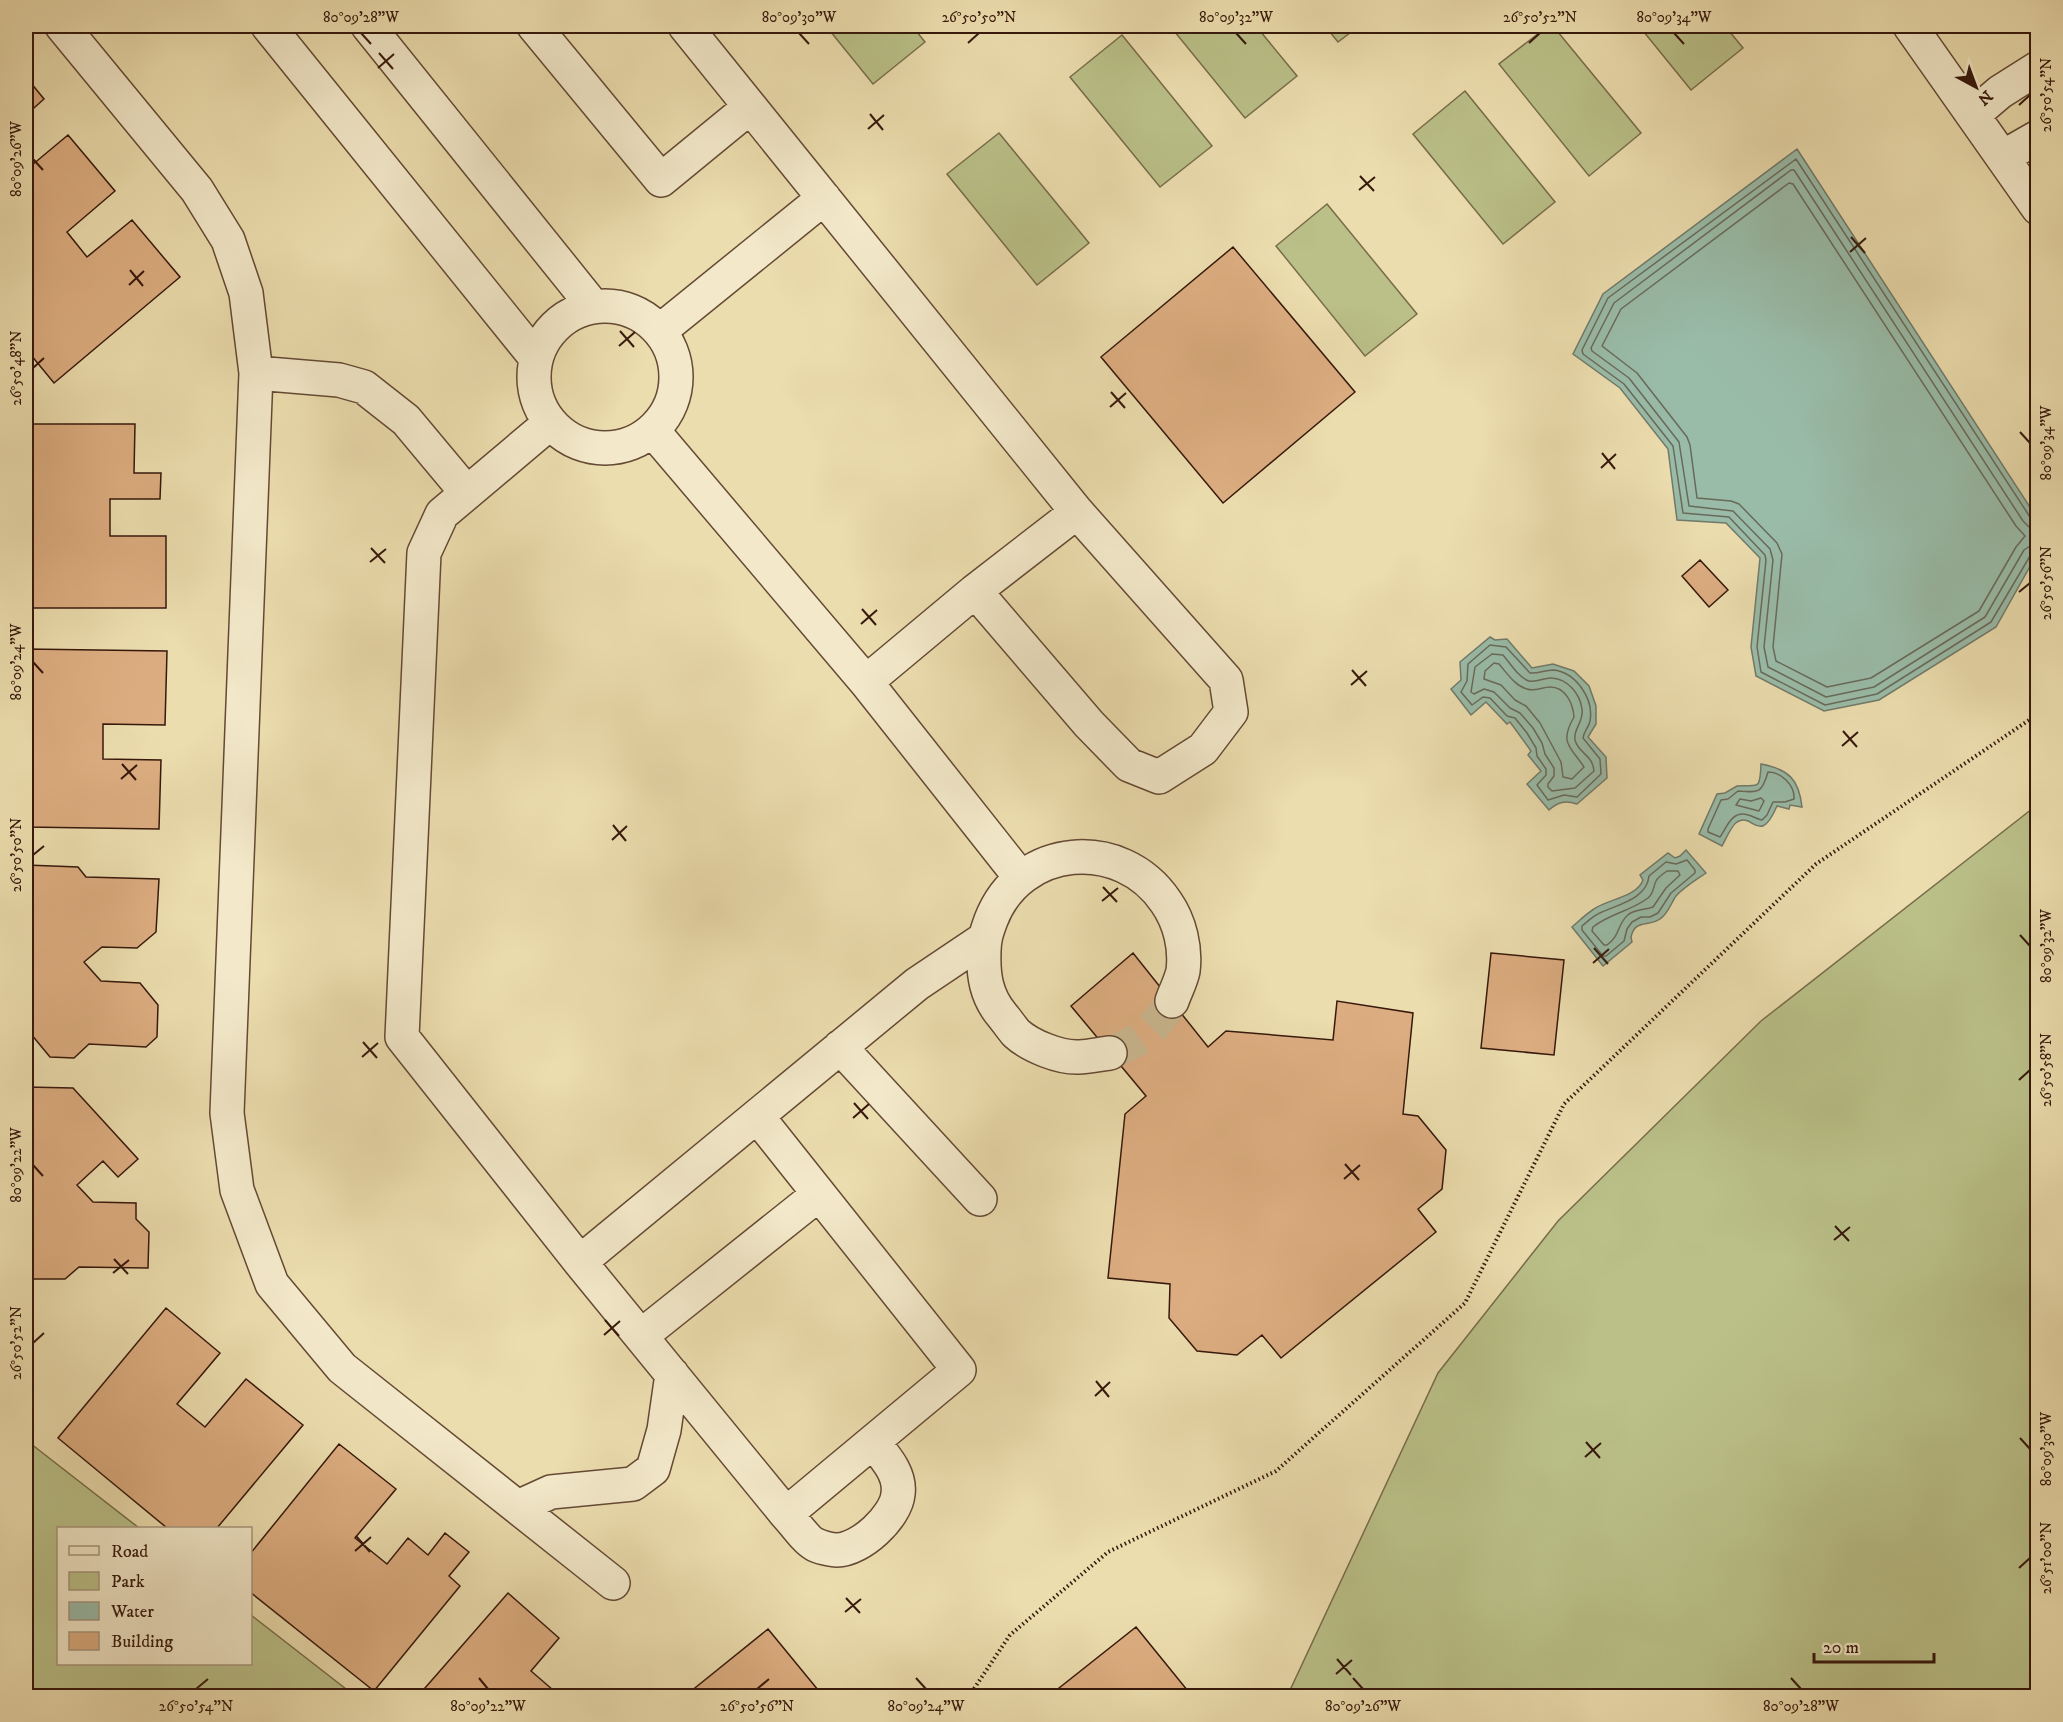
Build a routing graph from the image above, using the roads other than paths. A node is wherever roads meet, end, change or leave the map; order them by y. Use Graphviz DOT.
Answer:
graph roads {
  1 [pos="62,26"];
  2 [pos="268,26"];
  3 [pos="368,26"];
  4 [pos="534,26"];
  5 [pos="685,26"];
  6 [pos="1910,26"];
  7 [pos="2037,68"];
  8 [pos="750,107"];
  9 [pos="1973,115"];
  10 [pos="2037,136"];
  11 [pos="2002,157"];
  12 [pos="824,198"];
  13 [pos="2037,208"];
  14 [pos="593,306"];
  15 [pos="661,330"];
  16 [pos="536,358"];
  17 [pos="256,373"];
  18 [pos="550,423"];
  19 [pos="653,431"];
  20 [pos="467,493"];
  21 [pos="1077,512"];
  22 [pos="975,591"];
  23 [pos="866,682"];
  24 [pos="1021,878"];
  25 [pos="984,939"];
  26 [pos="1172,1001"];
  27 [pos="840,1047"];
  28 [pos="1110,1053"];
  29 [pos="757,1116"];
  30 [pos="819,1194"];
  31 [pos="980,1199"];
  32 [pos="580,1262"];
  33 [pos="641,1336"];
  34 [pos="672,1374"];
  35 [pos="873,1442"];
  36 [pos="518,1508"];
  37 [pos="786,1514"];
  38 [pos="613,1583"];
  1 -- 17 [label="street"];
  2 -- 16 [label="street"];
  3 -- 14 [label="street"];
  4 -- 8 [label="street"];
  5 -- 8 [label="street"];
  6 -- 9 [label="street"];
  7 -- 9 [label="street"];
  8 -- 12 [label="street"];
  9 -- 11 [label="street"];
  10 -- 11 [label="street"];
  11 -- 13 [label="street"];
  12 -- 15 [label="street"];
  12 -- 21 [label="street"];
  14 -- 15 [label="street"];
  14 -- 16 [label="street"];
  15 -- 19 [label="street"];
  16 -- 18 [label="street"];
  17 -- 20 [label="street"];
  17 -- 36 [label="street"];
  18 -- 19 [label="street"];
  18 -- 20 [label="street"];
  19 -- 23 [label="street"];
  20 -- 32 [label="street"];
  21 -- 22 [label="street"];
  21 -- 22 [label="street"];
  22 -- 23 [label="street"];
  23 -- 24 [label="street"];
  24 -- 25 [label="street"];
  24 -- 26 [label="street"];
  25 -- 27 [label="street"];
  25 -- 28 [label="street"];
  27 -- 29 [label="street"];
  27 -- 31 [label="street"];
  29 -- 30 [label="street"];
  29 -- 32 [label="street"];
  30 -- 33 [label="street"];
  30 -- 35 [label="street"];
  32 -- 33 [label="street"];
  33 -- 34 [label="street"];
  34 -- 36 [label="street"];
  34 -- 37 [label="street"];
  35 -- 37 [label="street"];
  35 -- 37 [label="street"];
  36 -- 38 [label="street"];
}
